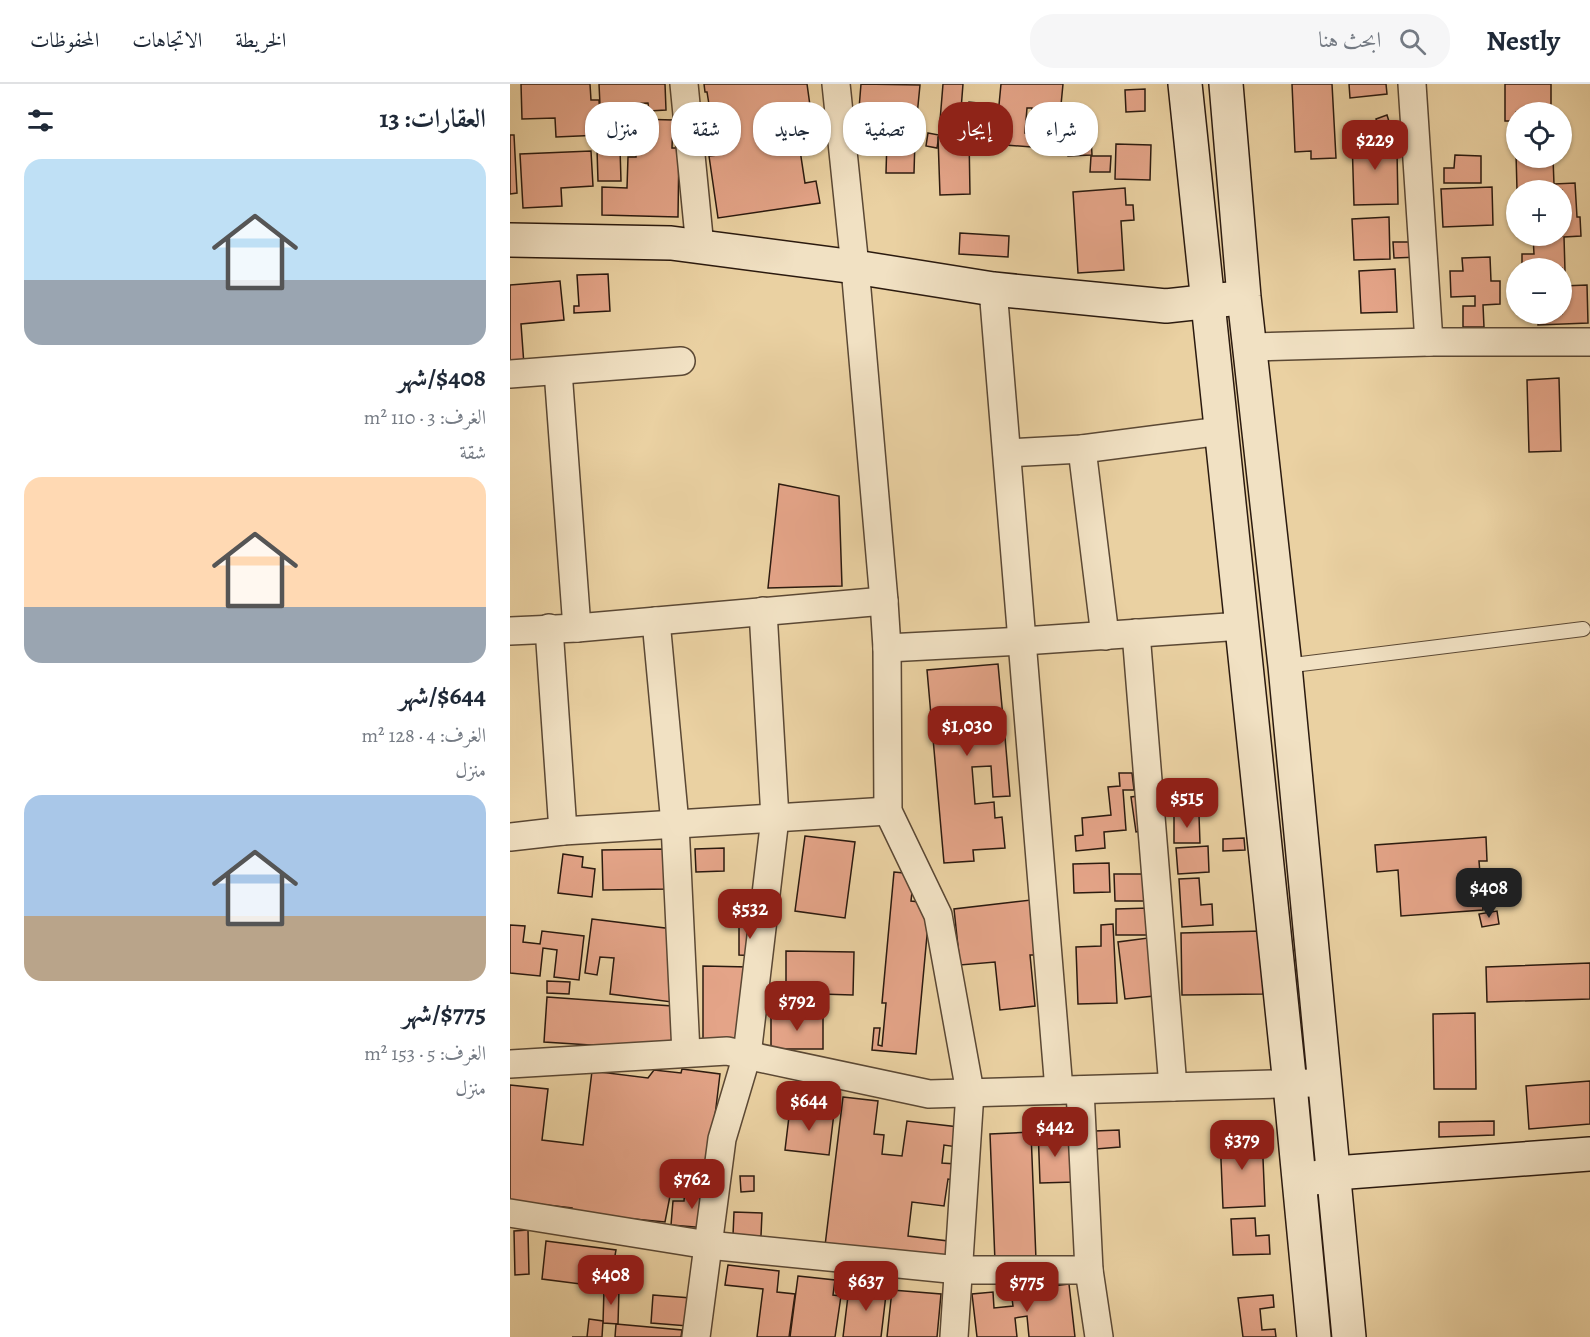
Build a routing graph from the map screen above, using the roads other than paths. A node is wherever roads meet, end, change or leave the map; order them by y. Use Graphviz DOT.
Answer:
graph roads {
  1 [pos="684,84"];
  2 [pos="836,84"];
  3 [pos="1185,84"];
  4 [pos="1226,84"];
  5 [pos="1412,84"];
  6 [pos="510,240"];
  7 [pos="700,247"];
  8 [pos="855,267"];
  9 [pos="993,288"];
  10 [pos="1244,297"];
  11 [pos="1208,302"];
  12 [pos="1430,342"];
  13 [pos="1590,342"];
  14 [pos="1250,347"];
  15 [pos="681,361"];
  16 [pos="558,370"];
  17 [pos="510,374"];
  18 [pos="1221,431"];
  19 [pos="1082,449"];
  20 [pos="1007,453"];
  21 [pos="884,601"];
  22 [pos="763,611"];
  23 [pos="656,621"];
  24 [pos="1242,626"];
  25 [pos="549,628"];
  26 [pos="577,628"];
  27 [pos="1583,629"];
  28 [pos="510,631"];
  29 [pos="1136,633"];
  30 [pos="1105,636"];
  31 [pos="1023,641"];
  32 [pos="887,648"];
  33 [pos="1285,666"];
  34 [pos="888,811"];
  35 [pos="775,818"];
  36 [pos="675,824"];
  37 [pos="563,831"];
  38 [pos="510,837"];
  39 [pos="686,1053"];
  40 [pos="747,1055"];
  41 [pos="510,1064"];
  42 [pos="1326,1082"];
  43 [pos="1290,1085"];
  44 [pos="1173,1087"];
  45 [pos="1070,1090"];
  46 [pos="970,1092"];
  47 [pos="1590,1154"];
  48 [pos="1335,1173"];
  49 [pos="1299,1183"];
  50 [pos="510,1213"];
  51 [pos="708,1245"];
  52 [pos="958,1270"];
  53 [pos="1089,1270"];
  54 [pos="696,1337"];
  55 [pos="954,1337"];
  56 [pos="1099,1337"];
  57 [pos="1314,1337"];
  58 [pos="1349,1337"];
  1 -- 7 [label="street"];
  2 -- 8 [label="street"];
  3 -- 11 [label="main road"];
  4 -- 10 [label="main road"];
  5 -- 12 [label="street"];
  6 -- 7 [label="main road"];
  7 -- 8 [label="main road"];
  8 -- 9 [label="main road"];
  8 -- 21 [label="street"];
  9 -- 11 [label="main road"];
  9 -- 20 [label="street"];
  10 -- 11 [label="main road"];
  10 -- 14 [label="main road"];
  11 -- 18 [label="main road"];
  12 -- 13 [label="street"];
  12 -- 14 [label="street"];
  14 -- 33 [label="main road"];
  15 -- 16 [label="street"];
  16 -- 17 [label="street"];
  16 -- 26 [label="street"];
  18 -- 19 [label="street"];
  18 -- 24 [label="main road"];
  19 -- 20 [label="street"];
  19 -- 30 [label="street"];
  20 -- 31 [label="street"];
  21 -- 22 [label="street"];
  21 -- 32 [label="street"];
  22 -- 23 [label="street"];
  22 -- 35 [label="street"];
  23 -- 26 [label="street"];
  23 -- 36 [label="street"];
  24 -- 29 [label="street"];
  24 -- 43 [label="main road"];
  25 -- 26 [label="street"];
  25 -- 28 [label="street"];
  25 -- 37 [label="street"];
  27 -- 33 [label="lane"];
  29 -- 30 [label="street"];
  29 -- 44 [label="street"];
  30 -- 31 [label="street"];
  31 -- 32 [label="street"];
  31 -- 45 [label="street"];
  32 -- 34 [label="street"];
  33 -- 42 [label="main road"];
  34 -- 35 [label="street"];
  34 -- 46 [label="street"];
  35 -- 36 [label="street"];
  35 -- 40 [label="street"];
  36 -- 37 [label="street"];
  36 -- 39 [label="street"];
  37 -- 38 [label="street"];
  39 -- 40 [label="street"];
  39 -- 41 [label="street"];
  40 -- 46 [label="street"];
  40 -- 51 [label="street"];
  42 -- 43 [label="street"];
  42 -- 48 [label="main road"];
  43 -- 44 [label="street"];
  43 -- 49 [label="main road"];
  44 -- 45 [label="street"];
  45 -- 46 [label="street"];
  45 -- 53 [label="street"];
  46 -- 52 [label="street"];
  47 -- 48 [label="main road"];
  48 -- 49 [label="main road"];
  48 -- 58 [label="main road"];
  49 -- 57 [label="main road"];
  50 -- 51 [label="street"];
  51 -- 52 [label="street"];
  51 -- 54 [label="street"];
  52 -- 53 [label="street"];
  52 -- 55 [label="street"];
  53 -- 56 [label="street"];
}
